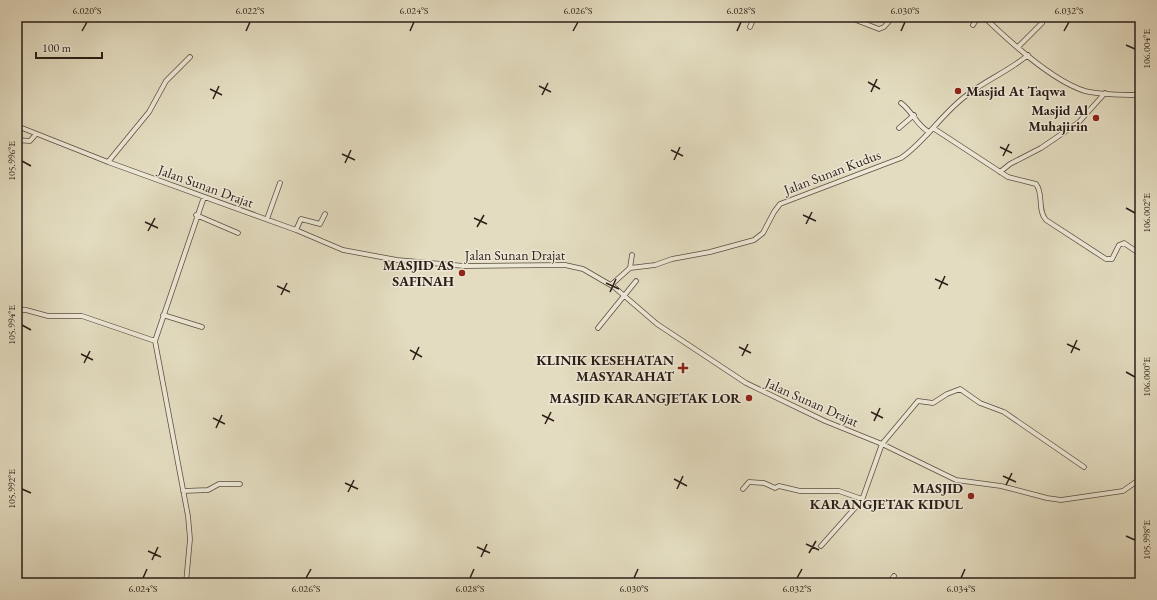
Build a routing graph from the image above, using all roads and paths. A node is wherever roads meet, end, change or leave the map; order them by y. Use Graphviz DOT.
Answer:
graph roads {
  1 [pos="754,17"];
  2 [pos="849,17"];
  3 [pos="893,17"];
  4 [pos="978,17"];
  5 [pos="984,17"];
  6 [pos="1042,23"];
  7 [pos="973,24"];
  8 [pos="750,27"];
  9 [pos="1018,47"];
  10 [pos="1028,55"];
  11 [pos="190,57"];
  12 [pos="1105,93"];
  13 [pos="1140,95"];
  14 [pos="901,103"];
  15 [pos="914,115"];
  16 [pos="17,126"];
  17 [pos="899,128"];
  18 [pos="933,128"];
  19 [pos="929,132"];
  20 [pos="36,134"];
  21 [pos="17,140"];
  22 [pos="108,162"];
  23 [pos="1000,172"];
  24 [pos="280,182"];
  25 [pos="204,197"];
  26 [pos="325,214"];
  27 [pos="196,215"];
  28 [pos="267,219"];
  29 [pos="296,230"];
  30 [pos="238,233"];
  31 [pos="1140,254"];
  32 [pos="632,255"];
  33 [pos="630,268"];
  34 [pos="636,281"];
  35 [pos="611,284"];
  36 [pos="625,294"];
  37 [pos="17,310"];
  38 [pos="164,314"];
  39 [pos="202,327"];
  40 [pos="598,328"];
  41 [pos="155,341"];
  42 [pos="882,444"];
  43 [pos="1084,467"];
  44 [pos="1140,479"];
  45 [pos="240,484"];
  46 [pos="743,489"];
  47 [pos="183,491"];
  48 [pos="862,499"];
  49 [pos="821,546"];
  50 [pos="894,576"];
  51 [pos="186,583"];
  52 [pos="889,583"];
  1 -- 8 [label="street"];
  2 -- 3 [label="street"];
  4 -- 7 [label="street"];
  5 -- 9 [label="street"];
  6 -- 9 [label="street"];
  9 -- 10 [label="street"];
  10 -- 12 [label="street"];
  10 -- 18 [label="street, Jalan Sunan Kudus"];
  11 -- 22 [label="street"];
  12 -- 13 [label="street"];
  12 -- 23 [label="street"];
  14 -- 15 [label="street"];
  15 -- 17 [label="street"];
  15 -- 19 [label="street"];
  16 -- 20 [label="street, Jalan Sunan Drajat"];
  18 -- 19 [label="street, Jalan Sunan Kudus"];
  18 -- 23 [label="street"];
  19 -- 33 [label="street, Jalan Sunan Kudus"];
  20 -- 21 [label="street"];
  20 -- 22 [label="street, Jalan Sunan Drajat"];
  22 -- 25 [label="street, Jalan Sunan Drajat"];
  23 -- 31 [label="street"];
  24 -- 28 [label="street"];
  25 -- 27 [label="street"];
  25 -- 28 [label="street, Jalan Sunan Drajat"];
  26 -- 29 [label="street"];
  27 -- 30 [label="street"];
  27 -- 38 [label="street"];
  28 -- 29 [label="street, Jalan Sunan Drajat"];
  29 -- 35 [label="street, Jalan Sunan Drajat"];
  32 -- 33 [label="street"];
  33 -- 35 [label="street"];
  34 -- 36 [label="street"];
  35 -- 36 [label="street, Jalan Sunan Drajat"];
  36 -- 40 [label="street"];
  36 -- 42 [label="street, Jalan Sunan Drajat"];
  37 -- 41 [label="street"];
  38 -- 39 [label="street"];
  38 -- 41 [label="street"];
  41 -- 47 [label="street"];
  42 -- 43 [label="street"];
  42 -- 44 [label="street, Jalan Sunan Drajat"];
  42 -- 48 [label="street"];
  45 -- 47 [label="street"];
  46 -- 48 [label="street"];
  47 -- 51 [label="street"];
  48 -- 49 [label="street"];
  50 -- 52 [label="street"];
}
